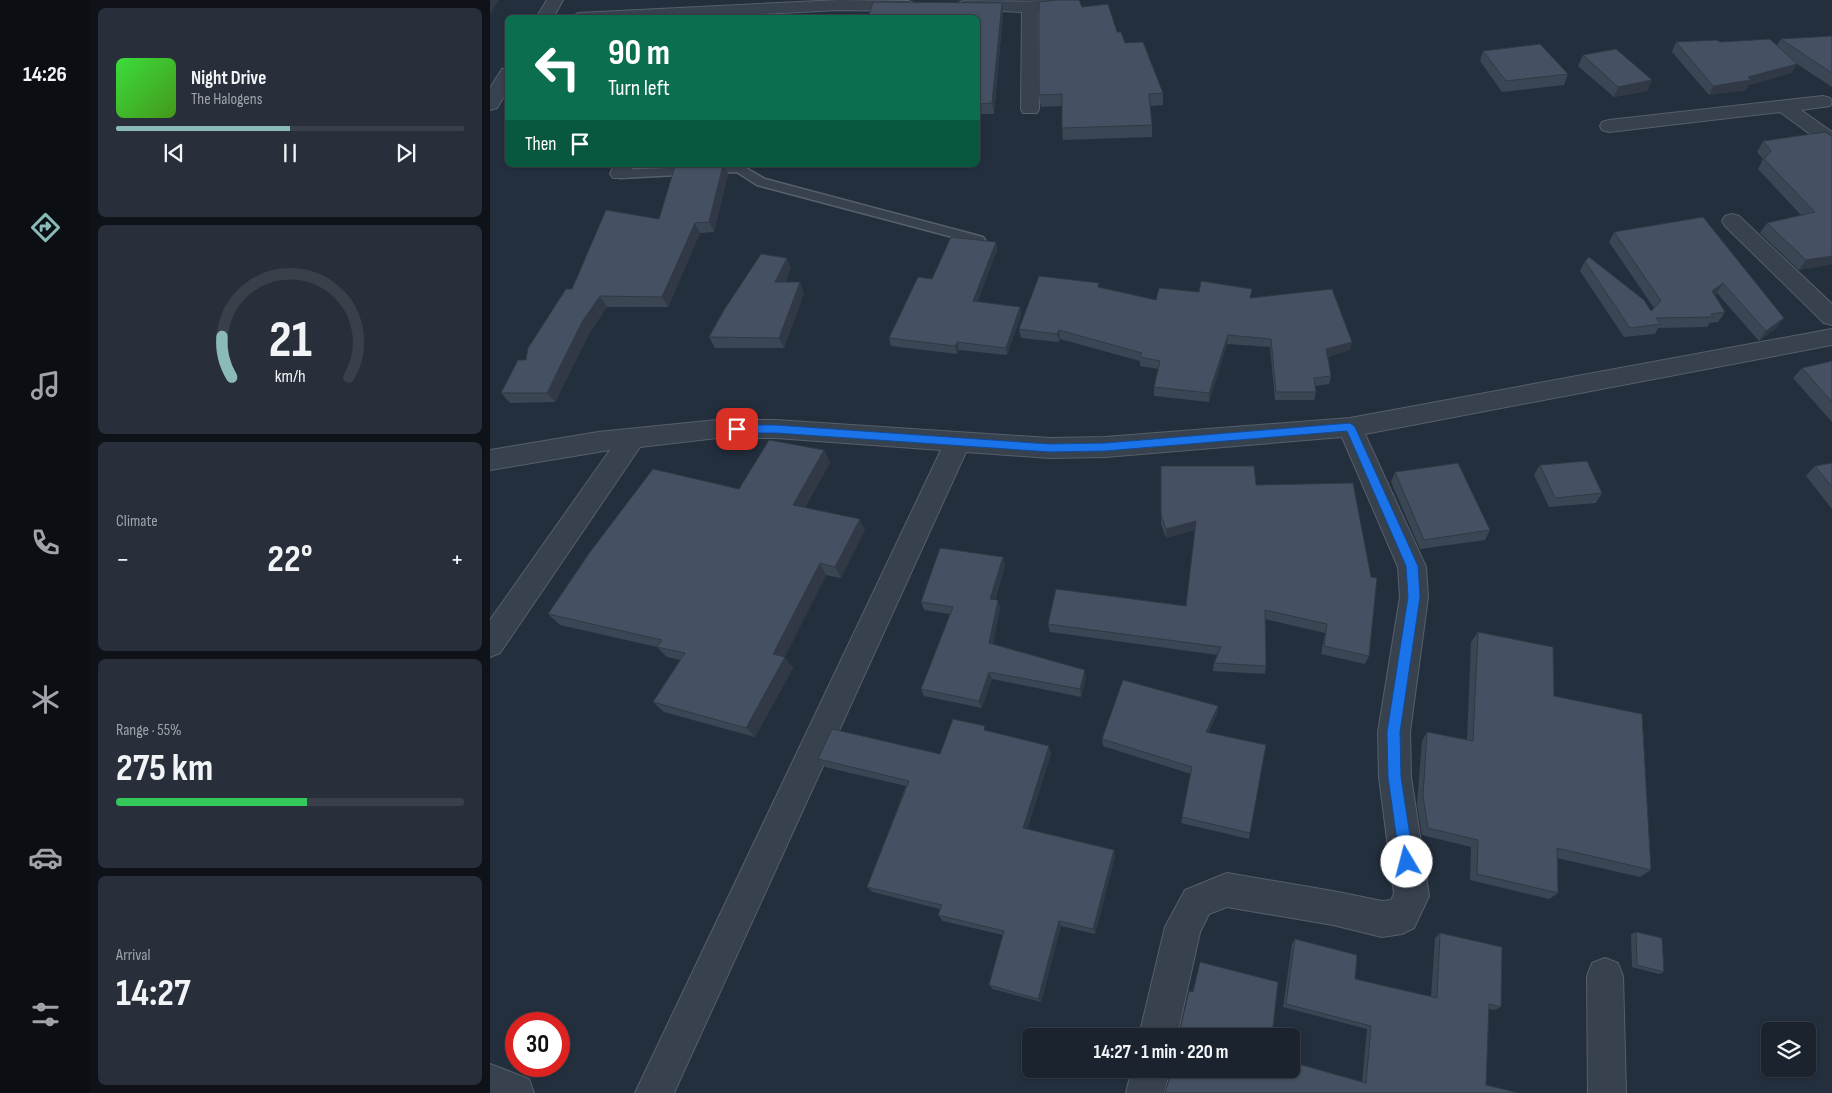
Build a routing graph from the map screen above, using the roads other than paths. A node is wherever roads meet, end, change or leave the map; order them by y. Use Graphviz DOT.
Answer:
graph roads {
  1 [pos="555,0"];
  2 [pos="925,6"];
  3 [pos="944,6"];
  4 [pos="1030,7"];
  5 [pos="1052,7"];
  6 [pos="546,15"];
  7 [pos="694,15"];
  8 [pos="499,80"];
  9 [pos="1823,102"];
  10 [pos="490,104"];
  11 [pos="1784,107"];
  12 [pos="1030,109"];
  13 [pos="1609,126"];
  14 [pos="1832,141"];
  15 [pos="622,169"];
  16 [pos="1732,221"];
  17 [pos="979,240"];
  18 [pos="1832,317"];
  19 [pos="1832,337"];
  20 [pos="1350,427"];
  21 [pos="632,438"];
  22 [pos="957,443"];
  23 [pos="490,460"];
  24 [pos="490,644"];
  25 [pos="1605,976"];
  26 [pos="1160,1028"];
  27 [pos="1149,1078"];
  28 [pos="490,1083"];
  29 [pos="515,1093"];
  30 [pos="654,1093"];
  31 [pos="1145,1093"];
  32 [pos="1607,1093"];
  1 -- 6 [label="street"];
  2 -- 7 [label="street"];
  3 -- 4 [label="street"];
  4 -- 5 [label="street"];
  4 -- 12 [label="street"];
  8 -- 10 [label="street"];
  9 -- 11 [label="street"];
  11 -- 13 [label="street"];
  11 -- 14 [label="street"];
  15 -- 17 [label="lane"];
  16 -- 18 [label="street"];
  19 -- 20 [label="street"];
  20 -- 22 [label="street"];
  20 -- 26 [label="street"];
  21 -- 22 [label="street"];
  21 -- 23 [label="street"];
  21 -- 24 [label="street"];
  22 -- 30 [label="street"];
  25 -- 32 [label="street"];
  27 -- 31 [label="street"];
  28 -- 29 [label="street"];
}
